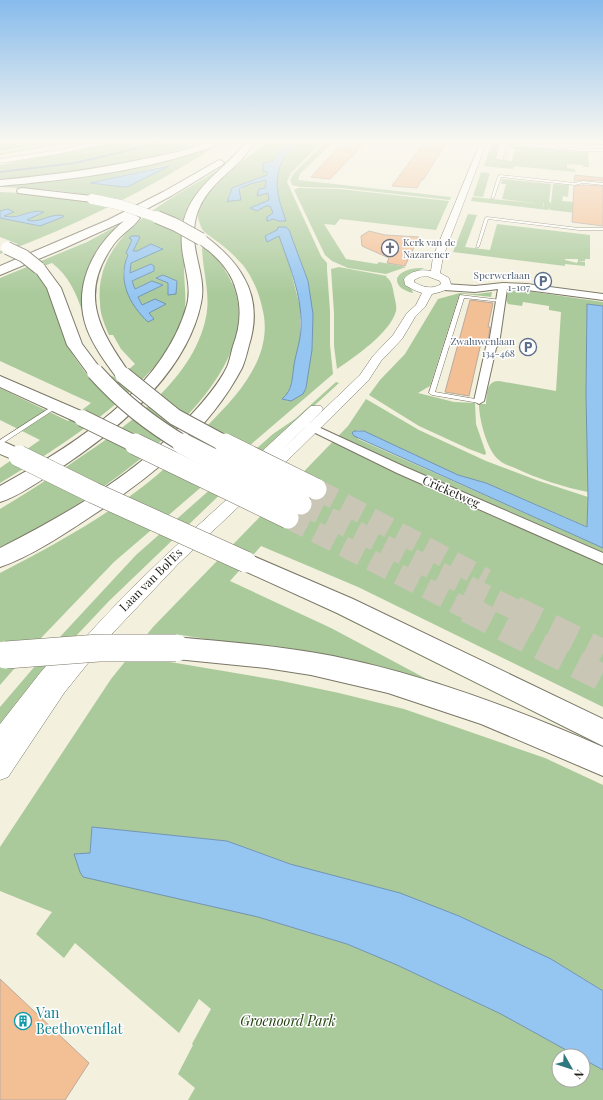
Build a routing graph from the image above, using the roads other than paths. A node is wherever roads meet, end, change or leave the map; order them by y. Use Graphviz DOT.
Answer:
graph roads {
  1 [pos="39,192"];
  2 [pos="149,192"];
  3 [pos="169,192"];
  4 [pos="203,192"];
  5 [pos="464,192"];
  6 [pos="494,192"];
  7 [pos="492,198"];
  8 [pos="156,200"];
  9 [pos="603,230"];
  10 [pos="477,247"];
  11 [pos="438,257"];
  12 [pos="2,258"];
  13 [pos="424,273"];
  14 [pos="435,274"];
  15 [pos="445,283"];
  16 [pos="501,286"];
  17 [pos="418,288"];
  18 [pos="429,290"];
  19 [pos="602,297"];
  20 [pos="501,300"];
  21 [pos="411,316"];
  22 [pos="0,381"];
  23 [pos="479,401"];
  24 [pos="56,406"];
  25 [pos="314,418"];
  26 [pos="0,445"];
  27 [pos="316,489"];
  28 [pos="0,495"];
  29 [pos="0,558"];
  30 [pos="603,559"];
  31 [pos="3,655"];
  32 [pos="603,733"];
  33 [pos="0,742"];
  34 [pos="603,762"];
  35 [pos="0,769"];
  1 -- 29 [label="highway, bridge"];
  2 -- 12 [label="highway"];
  3 -- 8 [label="highway"];
  4 -- 28 [label="highway"];
  5 -- 11 [label="street"];
  6 -- 7 [label="lane"];
  8 -- 12 [label="highway"];
  8 -- 27 [label="highway, bridge"];
  9 -- 10 [label="lane"];
  11 -- 13 [label="street"];
  11 -- 14 [label="street"];
  12 -- 24 [label="highway, bridge"];
  13 -- 14 [label="street"];
  13 -- 17 [label="street"];
  14 -- 15 [label="street"];
  15 -- 16 [label="street"];
  15 -- 18 [label="street"];
  16 -- 19 [label="street"];
  16 -- 20 [label="street"];
  17 -- 18 [label="street"];
  17 -- 21 [label="street"];
  18 -- 21 [label="street"];
  20 -- 23 [label="street"];
  20 -- 23 [label="lane"];
  21 -- 25 [label="street"];
  22 -- 24 [label="highway"];
  24 -- 26 [label="lane"];
  25 -- 30 [label="street, Cricketweg"];
  25 -- 33 [label="street, Laan van Bol'Es"];
  25 -- 35 [label="street, Laan van Bol'Es"];
  26 -- 32 [label="highway, bridge"];
  31 -- 34 [label="highway, bridge"];
}
